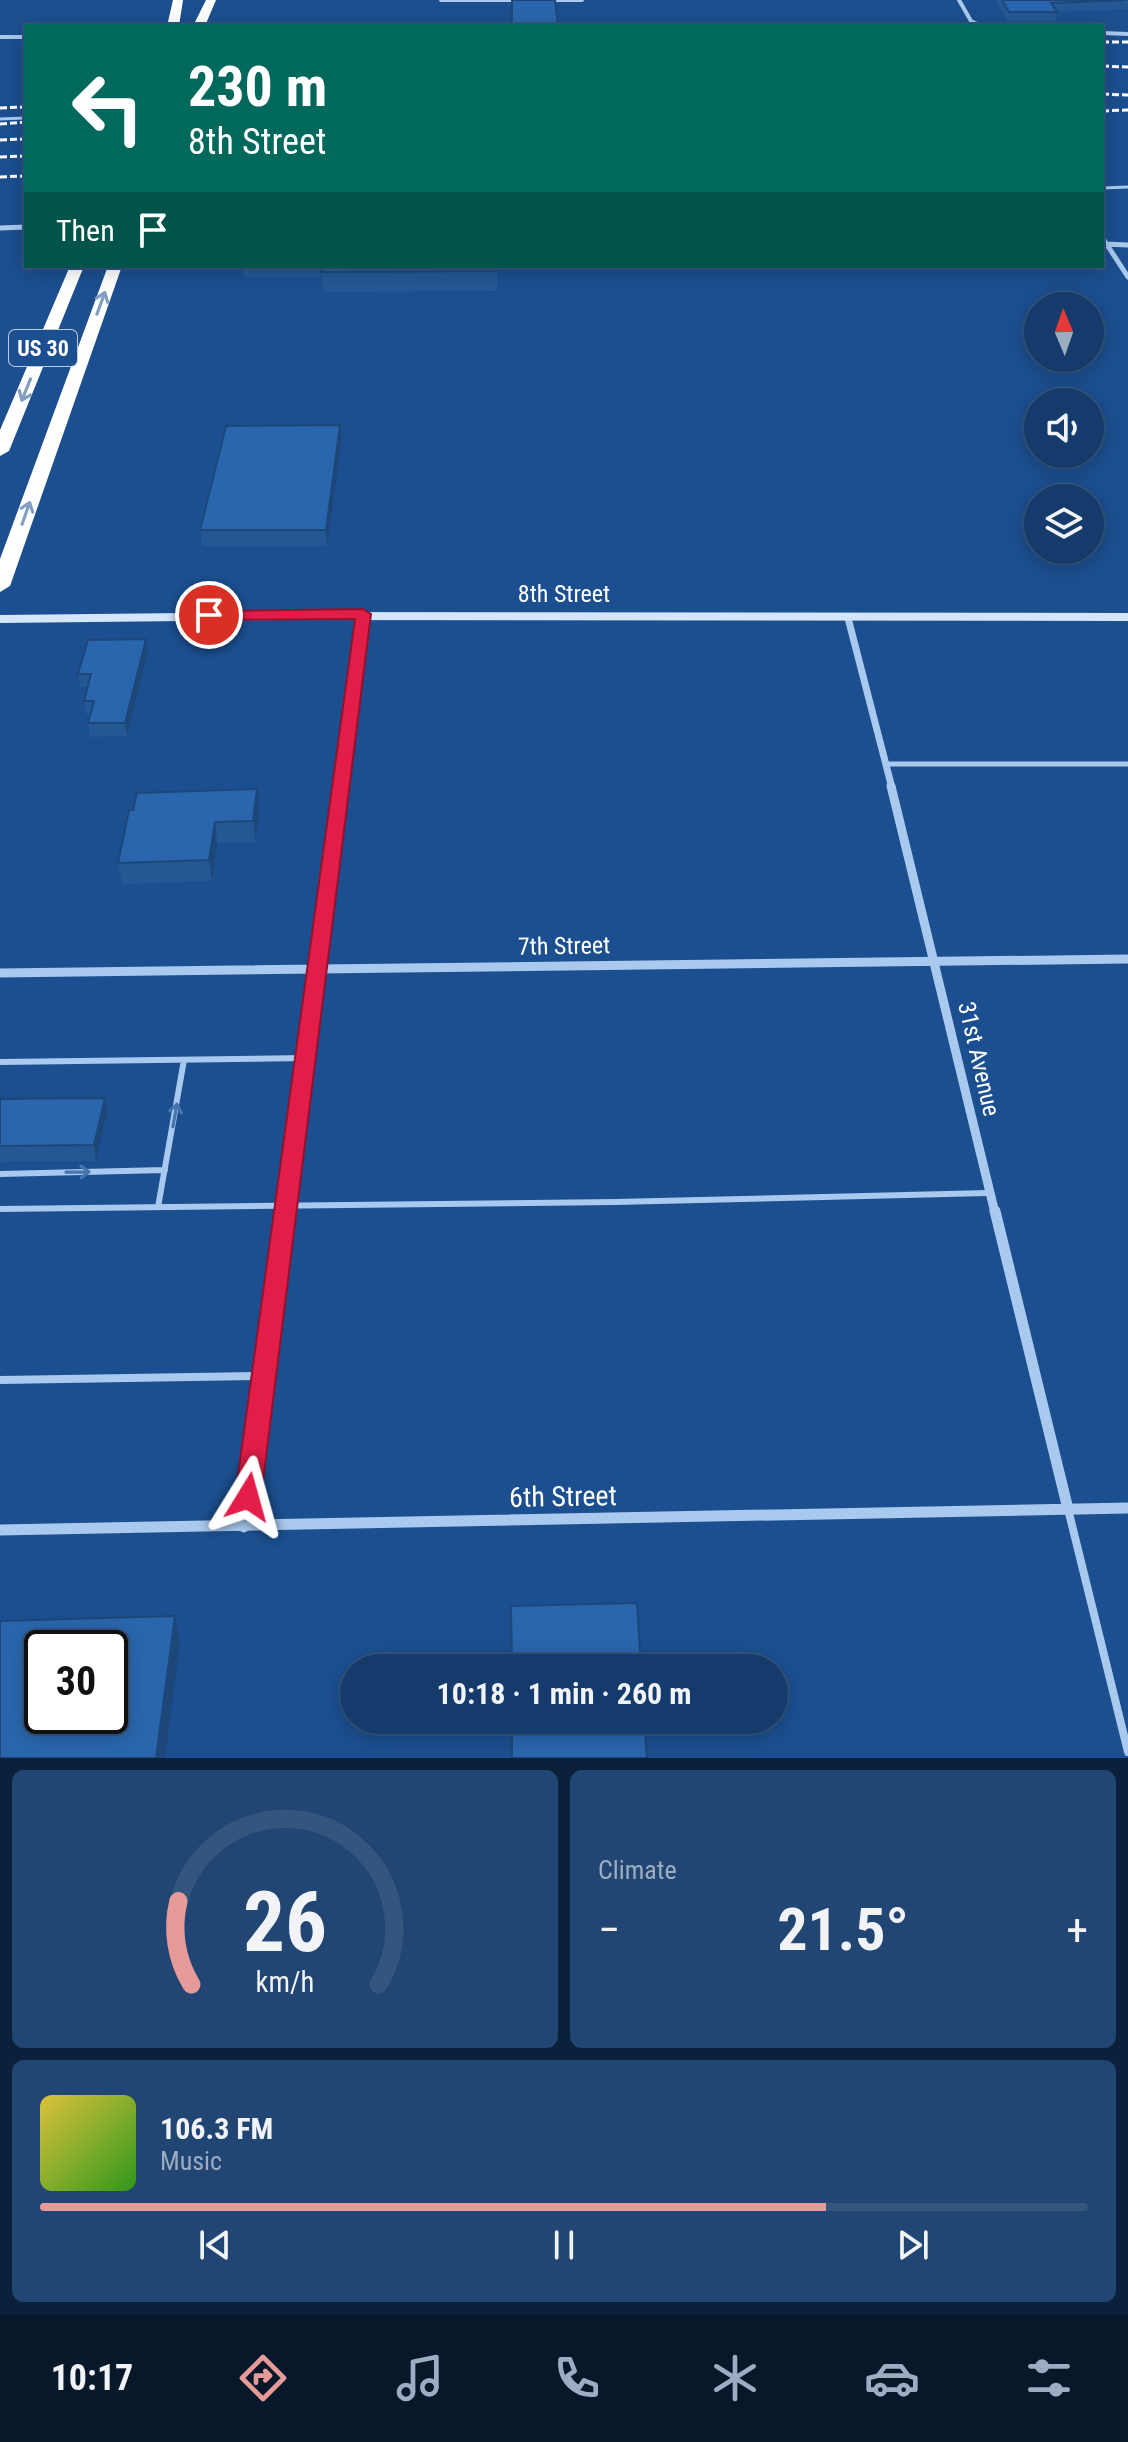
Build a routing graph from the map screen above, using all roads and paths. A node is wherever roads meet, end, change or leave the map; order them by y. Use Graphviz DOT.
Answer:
graph roads {
  1 [pos="178,0"];
  2 [pos="211,0"];
  3 [pos="582,0"];
  4 [pos="959,0"];
  5 [pos="440,1"];
  6 [pos="173,24"];
  7 [pos="200,24"];
  8 [pos="977,24"];
  9 [pos="1104,33"];
  10 [pos="1128,34"];
  11 [pos="0,37"];
  12 [pos="24,37"];
  13 [pos="24,118"];
  14 [pos="0,119"];
  15 [pos="1128,187"];
  16 [pos="1104,188"];
  17 [pos="24,227"];
  18 [pos="0,228"];
  19 [pos="1104,244"];
  20 [pos="1128,245"];
  21 [pos="76,268"];
  22 [pos="114,268"];
  23 [pos="1128,277"];
  24 [pos="0,451"];
  25 [pos="0,586"];
  26 [pos="363,614"];
  27 [pos="1128,617"];
  28 [pos="848,618"];
  29 [pos="0,619"];
  30 [pos="887,764"];
  31 [pos="1128,764"];
  32 [pos="1128,959"];
  33 [pos="936,961"];
  34 [pos="318,968"];
  35 [pos="0,973"];
  36 [pos="307,1058"];
  37 [pos="184,1060"];
  38 [pos="0,1062"];
  39 [pos="165,1170"];
  40 [pos="0,1174"];
  41 [pos="988,1193"];
  42 [pos="288,1205"];
  43 [pos="158,1207"];
  44 [pos="0,1209"];
  45 [pos="264,1376"];
  46 [pos="0,1380"];
  47 [pos="1128,1508"];
  48 [pos="1068,1509"];
  49 [pos="244,1527"];
  50 [pos="0,1530"];
  51 [pos="1128,1752"];
  1 -- 6 [label="highway"];
  2 -- 7 [label="highway"];
  3 -- 5 [label="street"];
  4 -- 8 [label="street"];
  9 -- 10 [label="street"];
  11 -- 12 [label="street"];
  13 -- 14 [label="lane"];
  15 -- 16 [label="lane"];
  17 -- 18 [label="street"];
  19 -- 20 [label="street"];
  19 -- 23 [label="street"];
  21 -- 24 [label="highway, US 30, one-way"];
  25 -- 22 [label="highway, US 30, one-way"];
  26 -- 28 [label="main road, 8th Street"];
  26 -- 29 [label="main road, 8th Street"];
  26 -- 34 [label="street"];
  27 -- 28 [label="main road, 8th Street"];
  28 -- 30 [label="street, 31st Avenue"];
  30 -- 31 [label="lane"];
  30 -- 33 [label="street, 31st Avenue"];
  32 -- 33 [label="street, 7th Street"];
  33 -- 34 [label="street, 7th Street"];
  33 -- 41 [label="street, 31st Avenue"];
  34 -- 35 [label="street, 7th Street"];
  34 -- 36 [label="street"];
  36 -- 37 [label="lane"];
  36 -- 42 [label="street"];
  37 -- 38 [label="lane"];
  39 -- 37 [label="lane, one-way"];
  40 -- 39 [label="lane, one-way"];
  39 -- 43 [label="lane"];
  41 -- 42 [label="lane"];
  41 -- 48 [label="street, 31st Avenue"];
  42 -- 43 [label="lane"];
  42 -- 45 [label="street"];
  43 -- 44 [label="lane"];
  45 -- 46 [label="lane"];
  45 -- 49 [label="street"];
  47 -- 48 [label="street, 6th Street"];
  48 -- 49 [label="street, 6th Street"];
  48 -- 51 [label="lane"];
  49 -- 50 [label="street, 6th Street"];
}
